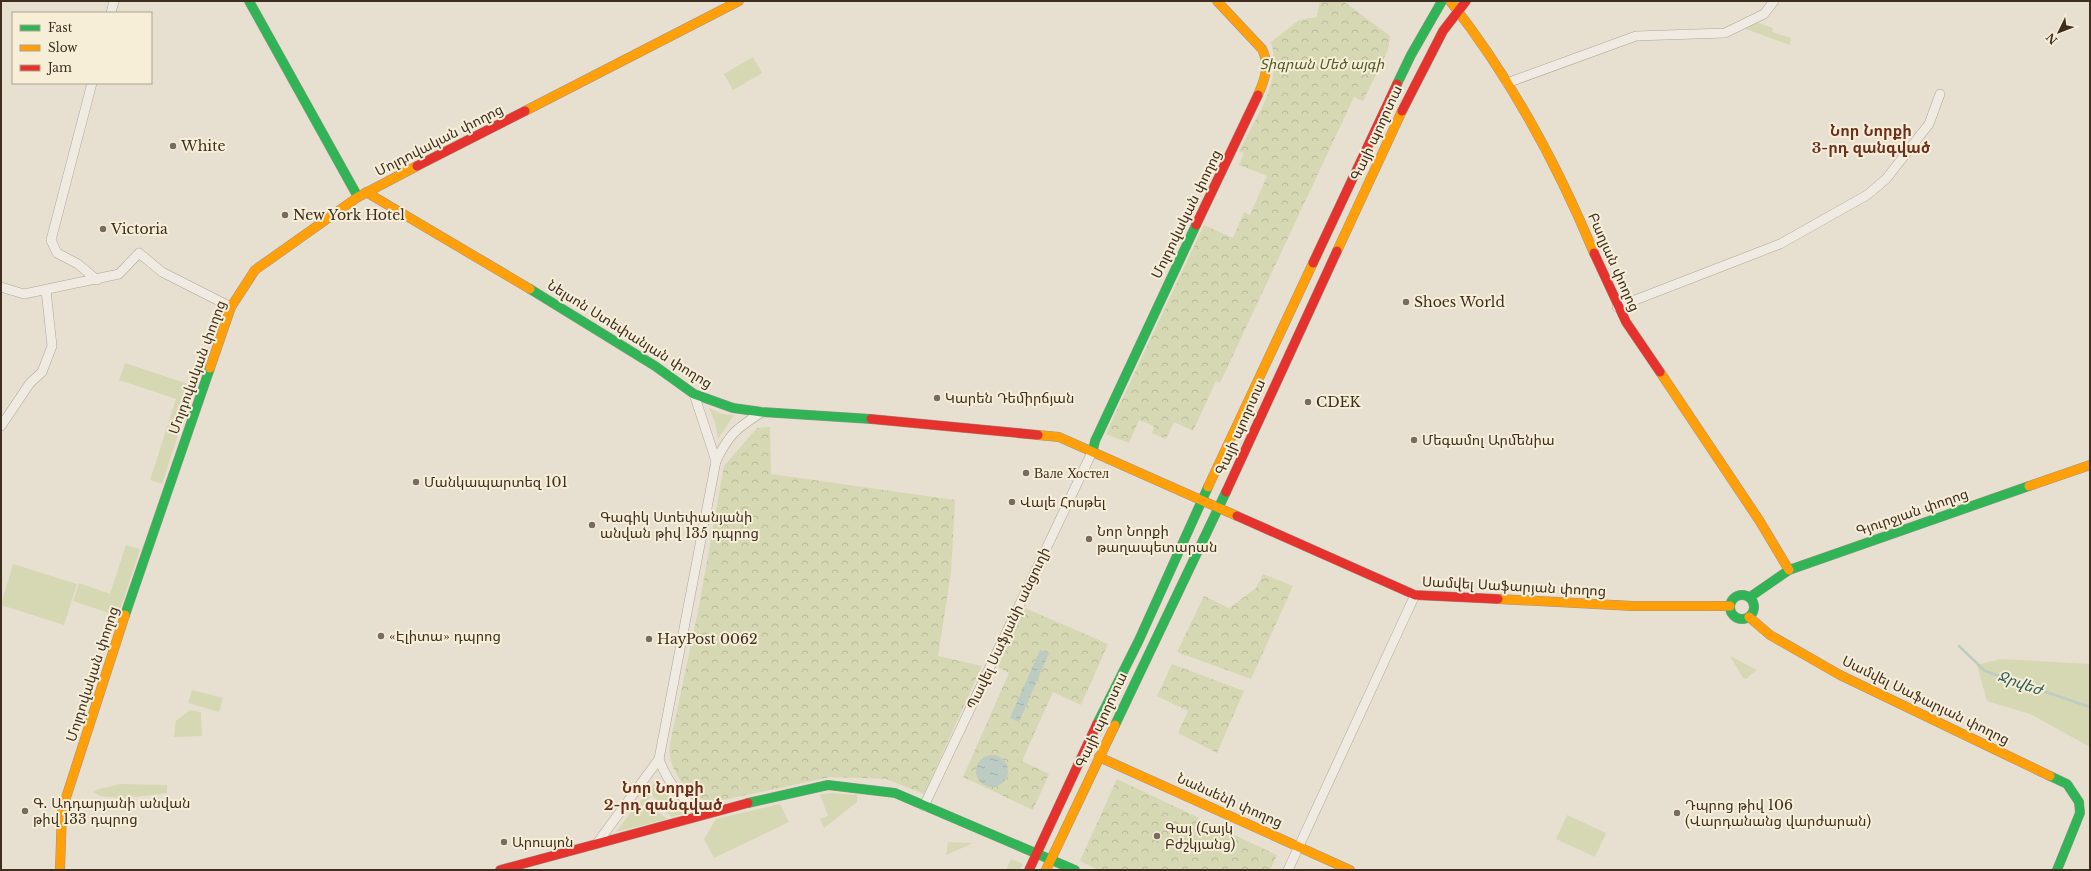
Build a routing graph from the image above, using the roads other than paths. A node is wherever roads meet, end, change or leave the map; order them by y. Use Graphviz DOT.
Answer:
graph roads {
  1 [pos="114,1"];
  2 [pos="249,1"];
  3 [pos="740,1"];
  4 [pos="1216,1"];
  5 [pos="1442,1"];
  6 [pos="1450,1"];
  7 [pos="1466,1"];
  8 [pos="1774,1"];
  9 [pos="1458,11"];
  10 [pos="110,12"];
  11 [pos="1507,83"];
  12 [pos="92,84"];
  13 [pos="1940,94"];
  14 [pos="362,195"];
  15 [pos="97,280"];
  16 [pos="1,287"];
  17 [pos="46,290"];
  18 [pos="1617,307"];
  19 [pos="231,308"];
  20 [pos="694,394"];
  21 [pos="762,412"];
  22 [pos="1,426"];
  23 [pos="1093,450"];
  24 [pos="716,461"];
  25 [pos="2090,465"];
  26 [pos="1202,499"];
  27 [pos="1219,506"];
  28 [pos="1789,570"];
  29 [pos="1415,595"];
  30 [pos="1750,597"];
  31 [pos="1730,606"];
  32 [pos="1749,617"];
  33 [pos="1099,757"];
  34 [pos="659,759"];
  35 [pos="924,806"];
  36 [pos="706,814"];
  37 [pos="598,842"];
  38 [pos="1299,846"];
  39 [pos="1036,853"];
  40 [pos="1051,859"];
  41 [pos="60,870"];
  42 [pos="500,870"];
  43 [pos="1029,870"];
  44 [pos="1046,870"];
  45 [pos="1075,870"];
  46 [pos="1288,870"];
  47 [pos="1350,870"];
  48 [pos="2057,870"];
  1 -- 10 [label="street"];
  2 -- 14 [label="street"];
  3 -- 14 [label="street, Մոլդովական փողոց"];
  4 -- 23 [label="street, Մոլդովական փողոց"];
  5 -- 26 [label="street, Գայի պողոտա"];
  6 -- 9 [label="street, Բաղյան փողոց"];
  7 -- 9 [label="street, Գայի պողոտա"];
  8 -- 11 [label="street"];
  9 -- 11 [label="street, Բաղյան փողոց"];
  9 -- 27 [label="street, Գայի պողոտա"];
  11 -- 18 [label="street, Բաղյան փողոց"];
  12 -- 15 [label="street"];
  13 -- 18 [label="street"];
  14 -- 19 [label="street, Մոլդովական փողոց"];
  14 -- 20 [label="street, Նելսոն Ստեփանյան փողոց"];
  15 -- 17 [label="street"];
  15 -- 19 [label="street"];
  16 -- 17 [label="street"];
  17 -- 22 [label="street"];
  18 -- 28 [label="street, Բաղյան փողոց"];
  19 -- 41 [label="street, Մոլդովական փողոց"];
  20 -- 21 [label="street, Նելսոն Ստեփանյան փողոց"];
  20 -- 24 [label="street"];
  21 -- 23 [label="street, Նելսոն Ստեփանյան փողոց"];
  21 -- 24 [label="street"];
  23 -- 26 [label="street, Նելսոն Ստեփանյան փողոց"];
  23 -- 35 [label="street, Պավել Սաֆյանի անցուղի"];
  24 -- 34 [label="street"];
  25 -- 28 [label="street, Գյուրջյան փողոց"];
  26 -- 27 [label="street, Սամվել Սաֆարյան փողոց"];
  26 -- 39 [label="street, Գայի պողոտա"];
  27 -- 29 [label="street, Սամվել Սաֆարյան փողոց"];
  27 -- 33 [label="street, Գայի պողոտա"];
  28 -- 30 [label="street, Գյուրջյան փողոց"];
  29 -- 31 [label="street, Սամվել Սաֆարյան փողոց"];
  29 -- 38 [label="street"];
  30 -- 31 [label="street"];
  30 -- 32 [label="street"];
  31 -- 32 [label="street"];
  32 -- 48 [label="street, Սամվել Սաֆարյան փողոց"];
  33 -- 38 [label="street, Նանսենի փողոց"];
  33 -- 40 [label="street, Գայի պողոտա"];
  34 -- 36 [label="street"];
  34 -- 37 [label="street"];
  35 -- 36 [label="street"];
  35 -- 39 [label="street"];
  36 -- 37 [label="street"];
  37 -- 42 [label="street"];
  38 -- 46 [label="street"];
  38 -- 47 [label="street, Նանսենի փողոց"];
  39 -- 40 [label="street"];
  39 -- 43 [label="street, Գայի պողոտա"];
  40 -- 44 [label="street, Գայի պողոտա"];
  40 -- 45 [label="street"];
}
